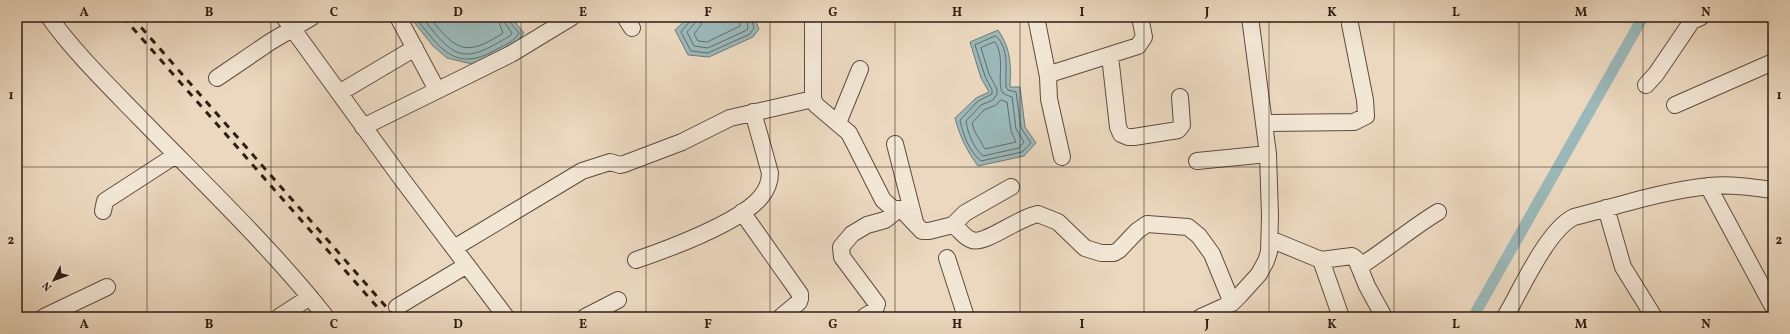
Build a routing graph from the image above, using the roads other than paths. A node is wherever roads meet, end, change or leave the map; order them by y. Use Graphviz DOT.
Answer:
graph roads {
  1 [pos="49,17"];
  2 [pos="312,17"];
  3 [pos="398,17"];
  4 [pos="572,17"];
  5 [pos="813,17"];
  6 [pos="1036,17"];
  7 [pos="1140,17"];
  8 [pos="1250,17"];
  9 [pos="1701,17"];
  10 [pos="289,23"];
  11 [pos="1350,24"];
  12 [pos="415,48"];
  13 [pos="1111,61"];
  14 [pos="1773,62"];
  15 [pos="860,69"];
  16 [pos="1048,77"];
  17 [pos="217,78"];
  18 [pos="1646,85"];
  19 [pos="437,90"];
  20 [pos="340,94"];
  21 [pos="1180,97"];
  22 [pos="813,99"];
  23 [pos="1675,105"];
  24 [pos="753,112"];
  25 [pos="838,123"];
  26 [pos="1264,123"];
  27 [pos="363,127"];
  28 [pos="895,144"];
  29 [pos="1268,154"];
  30 [pos="176,155"];
  31 [pos="1062,158"];
  32 [pos="1197,161"];
  33 [pos="1708,186"];
  34 [pos="1011,187"];
  35 [pos="1773,190"];
  36 [pos="1606,208"];
  37 [pos="899,209"];
  38 [pos="103,211"];
  39 [pos="742,212"];
  40 [pos="1438,212"];
  41 [pos="953,225"];
  42 [pos="915,226"];
  43 [pos="1270,240"];
  44 [pos="454,248"];
  45 [pos="947,258"];
  46 [pos="636,260"];
  47 [pos="1321,260"];
  48 [pos="467,265"];
  49 [pos="1359,267"];
  50 [pos="107,287"];
  51 [pos="310,297"];
  52 [pos="618,300"];
  53 [pos="1232,303"];
  54 [pos="1772,305"];
  55 [pos="397,307"];
  56 [pos="44,317"];
  57 [pos="279,317"];
  58 [pos="326,317"];
  59 [pos="506,317"];
  60 [pos="584,317"];
  61 [pos="781,317"];
  62 [pos="864,317"];
  63 [pos="966,317"];
  64 [pos="1201,317"];
  65 [pos="1341,317"];
  66 [pos="1384,317"];
  67 [pos="1505,317"];
  68 [pos="1654,317"];
  1 -- 30 [label="street"];
  2 -- 10 [label="street"];
  3 -- 12 [label="street"];
  4 -- 19 [label="street"];
  5 -- 22 [label="street"];
  6 -- 16 [label="street"];
  7 -- 13 [label="street"];
  8 -- 26 [label="street"];
  9 -- 18 [label="street"];
  10 -- 17 [label="street"];
  10 -- 20 [label="street"];
  11 -- 26 [label="street"];
  12 -- 19 [label="street"];
  12 -- 20 [label="street"];
  13 -- 16 [label="street"];
  13 -- 21 [label="street"];
  14 -- 23 [label="street"];
  15 -- 25 [label="street"];
  16 -- 31 [label="street"];
  19 -- 27 [label="street"];
  20 -- 27 [label="street"];
  22 -- 24 [label="street"];
  22 -- 25 [label="street"];
  24 -- 39 [label="street"];
  24 -- 44 [label="street"];
  25 -- 37 [label="street"];
  26 -- 29 [label="street"];
  27 -- 44 [label="street"];
  28 -- 42 [label="street"];
  29 -- 32 [label="street"];
  29 -- 43 [label="street"];
  30 -- 38 [label="street"];
  30 -- 51 [label="street"];
  33 -- 35 [label="street"];
  33 -- 36 [label="street"];
  33 -- 54 [label="street"];
  34 -- 41 [label="street"];
  36 -- 67 [label="street"];
  36 -- 68 [label="street"];
  37 -- 42 [label="street"];
  37 -- 62 [label="street"];
  39 -- 46 [label="street"];
  39 -- 61 [label="street"];
  40 -- 49 [label="street"];
  41 -- 42 [label="street"];
  41 -- 53 [label="street"];
  43 -- 47 [label="street"];
  43 -- 53 [label="street"];
  44 -- 48 [label="street"];
  45 -- 63 [label="street"];
  47 -- 49 [label="street"];
  47 -- 65 [label="street"];
  48 -- 55 [label="street"];
  48 -- 59 [label="street"];
  49 -- 66 [label="street"];
  50 -- 56 [label="street"];
  51 -- 57 [label="street"];
  51 -- 58 [label="street"];
  52 -- 60 [label="street"];
  53 -- 64 [label="street"];
}
